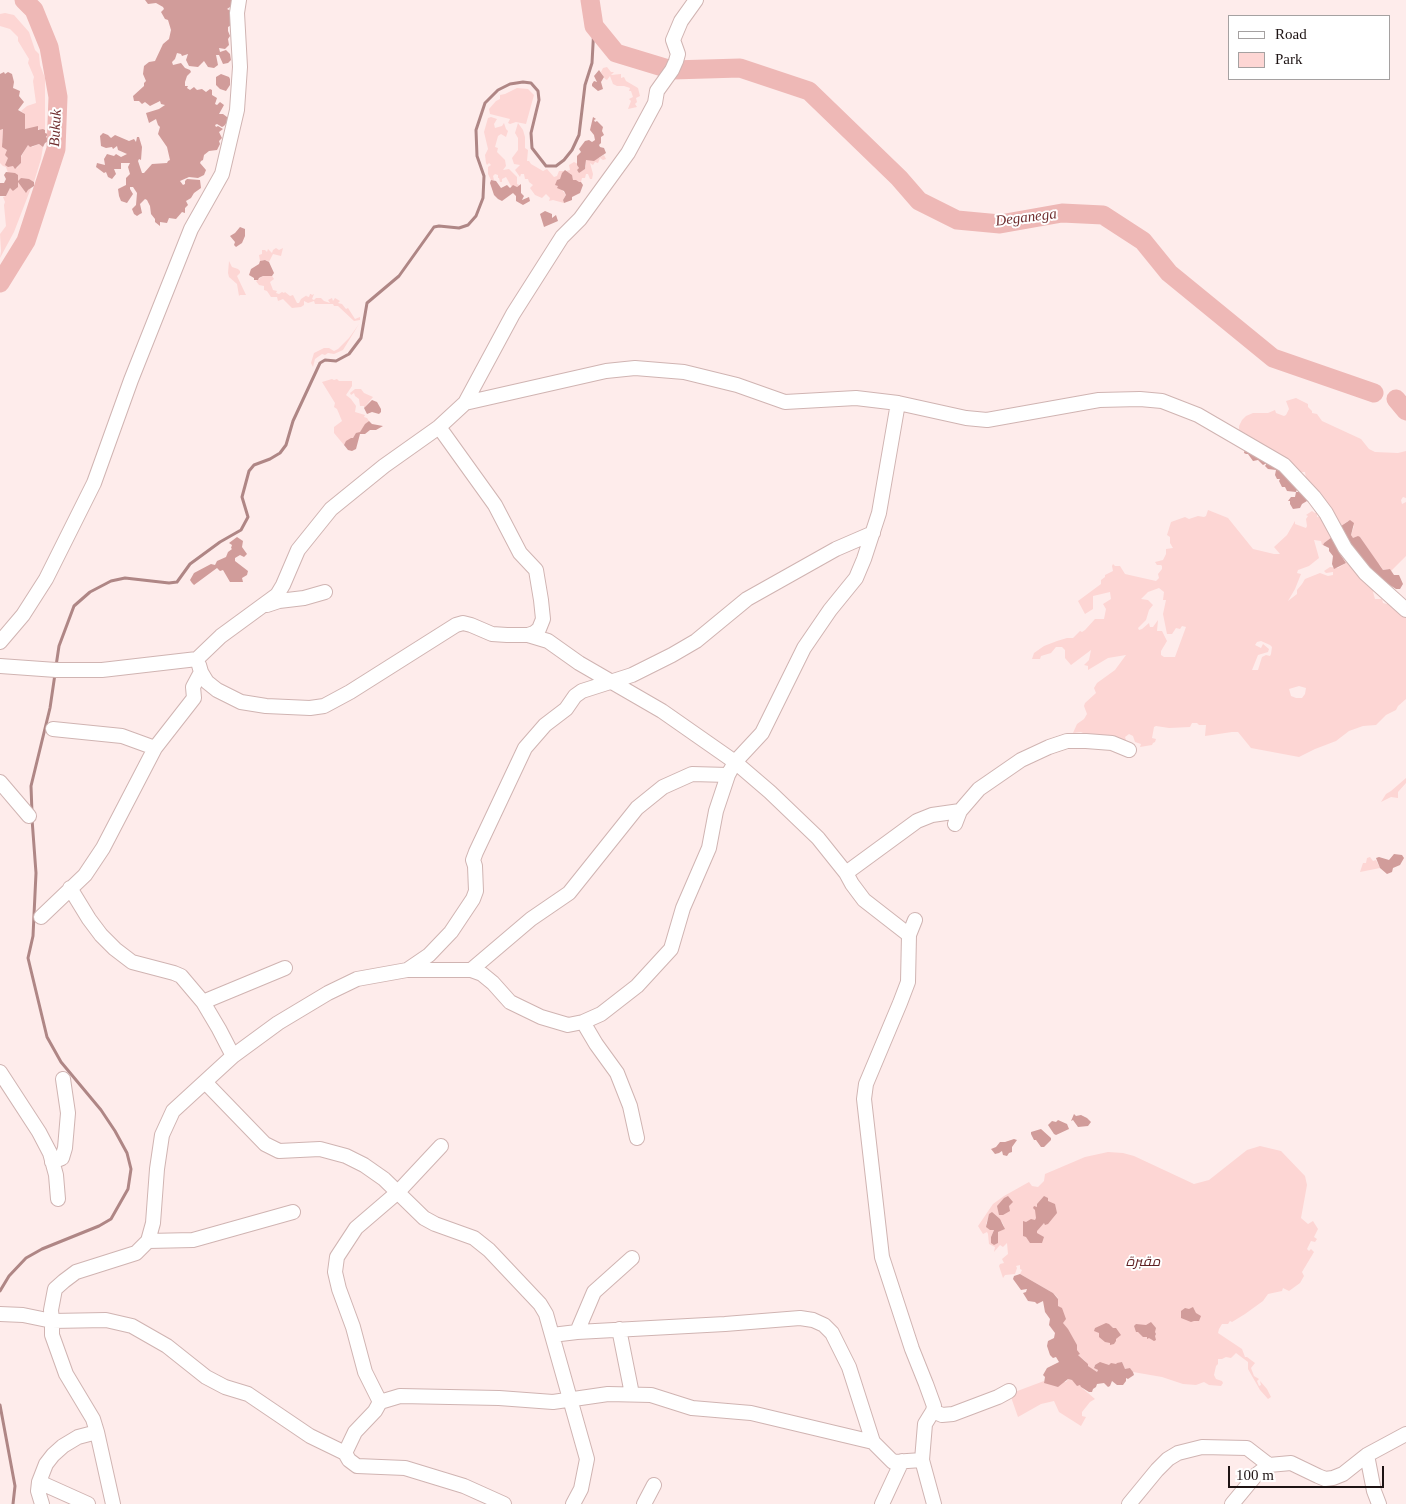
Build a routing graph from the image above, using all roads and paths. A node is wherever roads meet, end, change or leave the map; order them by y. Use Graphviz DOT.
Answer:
graph roads {
  1 [pos="239,0"];
  2 [pos="696,0"];
  3 [pos="465,403"];
  4 [pos="898,403"];
  5 [pos="439,427"];
  6 [pos="873,533"];
  7 [pos="325,592"];
  8 [pos="262,608"];
  9 [pos="1406,610"];
  10 [pos="542,620"];
  11 [pos="528,635"];
  12 [pos="0,642"];
  13 [pos="552,644"];
  14 [pos="0,666"];
  15 [pos="199,666"];
  16 [pos="611,681"];
  17 [pos="217,690"];
  18 [pos="194,698"];
  19 [pos="53,729"];
  20 [pos="155,748"];
  21 [pos="1129,750"];
  22 [pos="731,768"];
  23 [pos="0,782"];
  24 [pos="29,816"];
  25 [pos="846,873"];
  26 [pos="70,888"];
  27 [pos="41,917"];
  28 [pos="915,920"];
  29 [pos="909,935"];
  30 [pos="285,968"];
  31 [pos="407,970"];
  32 [pos="471,970"];
  33 [pos="203,1002"];
  34 [pos="583,1022"];
  35 [pos="234,1056"];
  36 [pos="0,1072"];
  37 [pos="63,1078"];
  38 [pos="206,1082"];
  39 [pos="637,1138"];
  40 [pos="441,1146"];
  41 [pos="52,1162"];
  42 [pos="398,1192"];
  43 [pos="58,1199"];
  44 [pos="293,1212"];
  45 [pos="148,1241"];
  46 [pos="632,1258"];
  47 [pos="0,1314"];
  48 [pos="52,1321"];
  49 [pos="619,1329"];
  50 [pos="577,1332"];
  51 [pos="552,1335"];
  52 [pos="1009,1391"];
  53 [pos="632,1394"];
  54 [pos="569,1400"];
  55 [pos="380,1402"];
  56 [pos="933,1411"];
  57 [pos="98,1432"];
  58 [pos="1406,1434"];
  59 [pos="873,1442"];
  60 [pos="345,1453"];
  61 [pos="1367,1455"];
  62 [pos="922,1460"];
  63 [pos="902,1461"];
  64 [pos="1269,1464"];
  65 [pos="39,1482"];
  66 [pos="654,1485"];
  67 [pos="42,1504"];
  68 [pos="88,1504"];
  69 [pos="113,1504"];
  70 [pos="504,1504"];
  71 [pos="573,1504"];
  72 [pos="644,1504"];
  73 [pos="882,1504"];
  74 [pos="934,1504"];
  75 [pos="1128,1504"];
  76 [pos="1232,1504"];
  77 [pos="1379,1504"];
  1 -- 12 [label="street"];
  2 -- 3 [label="street"];
  3 -- 4 [label="street"];
  3 -- 5 [label="street"];
  4 -- 6 [label="street"];
  4 -- 9 [label="street"];
  5 -- 8 [label="street"];
  5 -- 10 [label="street"];
  6 -- 16 [label="street"];
  6 -- 22 [label="street"];
  7 -- 8 [label="street"];
  8 -- 15 [label="street"];
  10 -- 11 [label="street"];
  10 -- 13 [label="street"];
  11 -- 13 [label="street"];
  11 -- 17 [label="street"];
  13 -- 16 [label="street"];
  14 -- 15 [label="street"];
  15 -- 17 [label="street"];
  15 -- 18 [label="street"];
  16 -- 22 [label="street"];
  16 -- 31 [label="street"];
  17 -- 18 [label="street"];
  18 -- 20 [label="street"];
  19 -- 20 [label="street"];
  20 -- 26 [label="street"];
  21 -- 25 [label="street"];
  22 -- 25 [label="street"];
  22 -- 32 [label="street"];
  22 -- 34 [label="street"];
  23 -- 24 [label="street"];
  25 -- 29 [label="street"];
  26 -- 27 [label="street"];
  26 -- 33 [label="street"];
  28 -- 29 [label="street"];
  29 -- 56 [label="street"];
  30 -- 33 [label="street"];
  31 -- 32 [label="street"];
  31 -- 35 [label="street"];
  32 -- 34 [label="street"];
  33 -- 35 [label="street"];
  34 -- 39 [label="street"];
  35 -- 38 [label="street"];
  36 -- 41 [label="street"];
  37 -- 41 [label="street"];
  38 -- 42 [label="street"];
  38 -- 45 [label="street"];
  40 -- 42 [label="street"];
  41 -- 43 [label="street"];
  42 -- 51 [label="street"];
  42 -- 55 [label="street"];
  44 -- 45 [label="street"];
  45 -- 48 [label="street"];
  46 -- 50 [label="street"];
  47 -- 48 [label="street"];
  48 -- 57 [label="street"];
  48 -- 60 [label="street"];
  49 -- 50 [label="street"];
  49 -- 53 [label="street"];
  49 -- 59 [label="street"];
  50 -- 51 [label="street"];
  51 -- 54 [label="street"];
  52 -- 56 [label="street"];
  53 -- 54 [label="street"];
  53 -- 59 [label="street"];
  54 -- 55 [label="street"];
  54 -- 71 [label="street"];
  55 -- 60 [label="street"];
  56 -- 62 [label="street"];
  57 -- 65 [label="street"];
  57 -- 69 [label="street"];
  58 -- 61 [label="street"];
  59 -- 63 [label="street"];
  60 -- 70 [label="street"];
  61 -- 64 [label="street"];
  61 -- 77 [label="street"];
  62 -- 63 [label="street"];
  62 -- 74 [label="street"];
  63 -- 73 [label="street"];
  64 -- 75 [label="street"];
  64 -- 76 [label="street"];
  65 -- 67 [label="street"];
  65 -- 68 [label="street"];
  66 -- 72 [label="street"];
}
